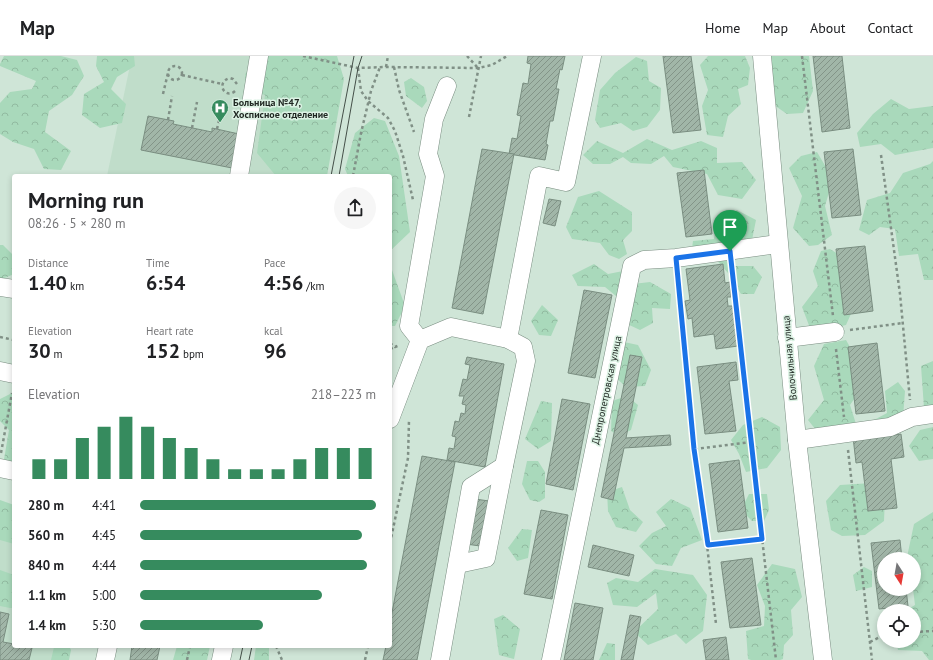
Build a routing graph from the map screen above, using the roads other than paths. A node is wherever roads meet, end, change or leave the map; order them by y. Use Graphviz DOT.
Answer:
graph roads {
  1 [pos="259,56"];
  2 [pos="592,56"];
  3 [pos="762,56"];
  4 [pos="447,86"];
  5 [pos="239,174"];
  6 [pos="778,244"];
  7 [pos="0,287"];
  8 [pos="12,289"];
  9 [pos="835,332"];
  10 [pos="787,338"];
  11 [pos="508,339"];
  12 [pos="420,340"];
  13 [pos="0,371"];
  14 [pos="12,374"];
  15 [pos="393,411"];
  16 [pos="933,414"];
  17 [pos="797,440"];
  18 [pos="504,466"];
  19 [pos="0,468"];
  20 [pos="12,471"];
  21 [pos="458,564"];
  22 [pos="108,648"];
  23 [pos="224,648"];
  24 [pos="105,660"];
  25 [pos="221,660"];
  26 [pos="440,660"];
  27 [pos="551,660"];
  28 [pos="823,660"];
  1 -- 5 [label="street"];
  2 -- 11 [label="street"];
  3 -- 6 [label="street, Волочильная улица"];
  4 -- 12 [label="street"];
  6 -- 10 [label="street, Волочильная улица"];
  6 -- 27 [label="street, Днепропетровская улица"];
  7 -- 8 [label="street"];
  9 -- 10 [label="street"];
  10 -- 17 [label="street, Волочильная улица"];
  11 -- 12 [label="street"];
  11 -- 18 [label="street"];
  12 -- 15 [label="street"];
  13 -- 14 [label="street"];
  16 -- 17 [label="street"];
  17 -- 28 [label="street, Волочильная улица"];
  18 -- 21 [label="street"];
  18 -- 21 [label="street"];
  19 -- 20 [label="street"];
  21 -- 26 [label="street"];
  22 -- 24 [label="street"];
  23 -- 25 [label="street"];
}
